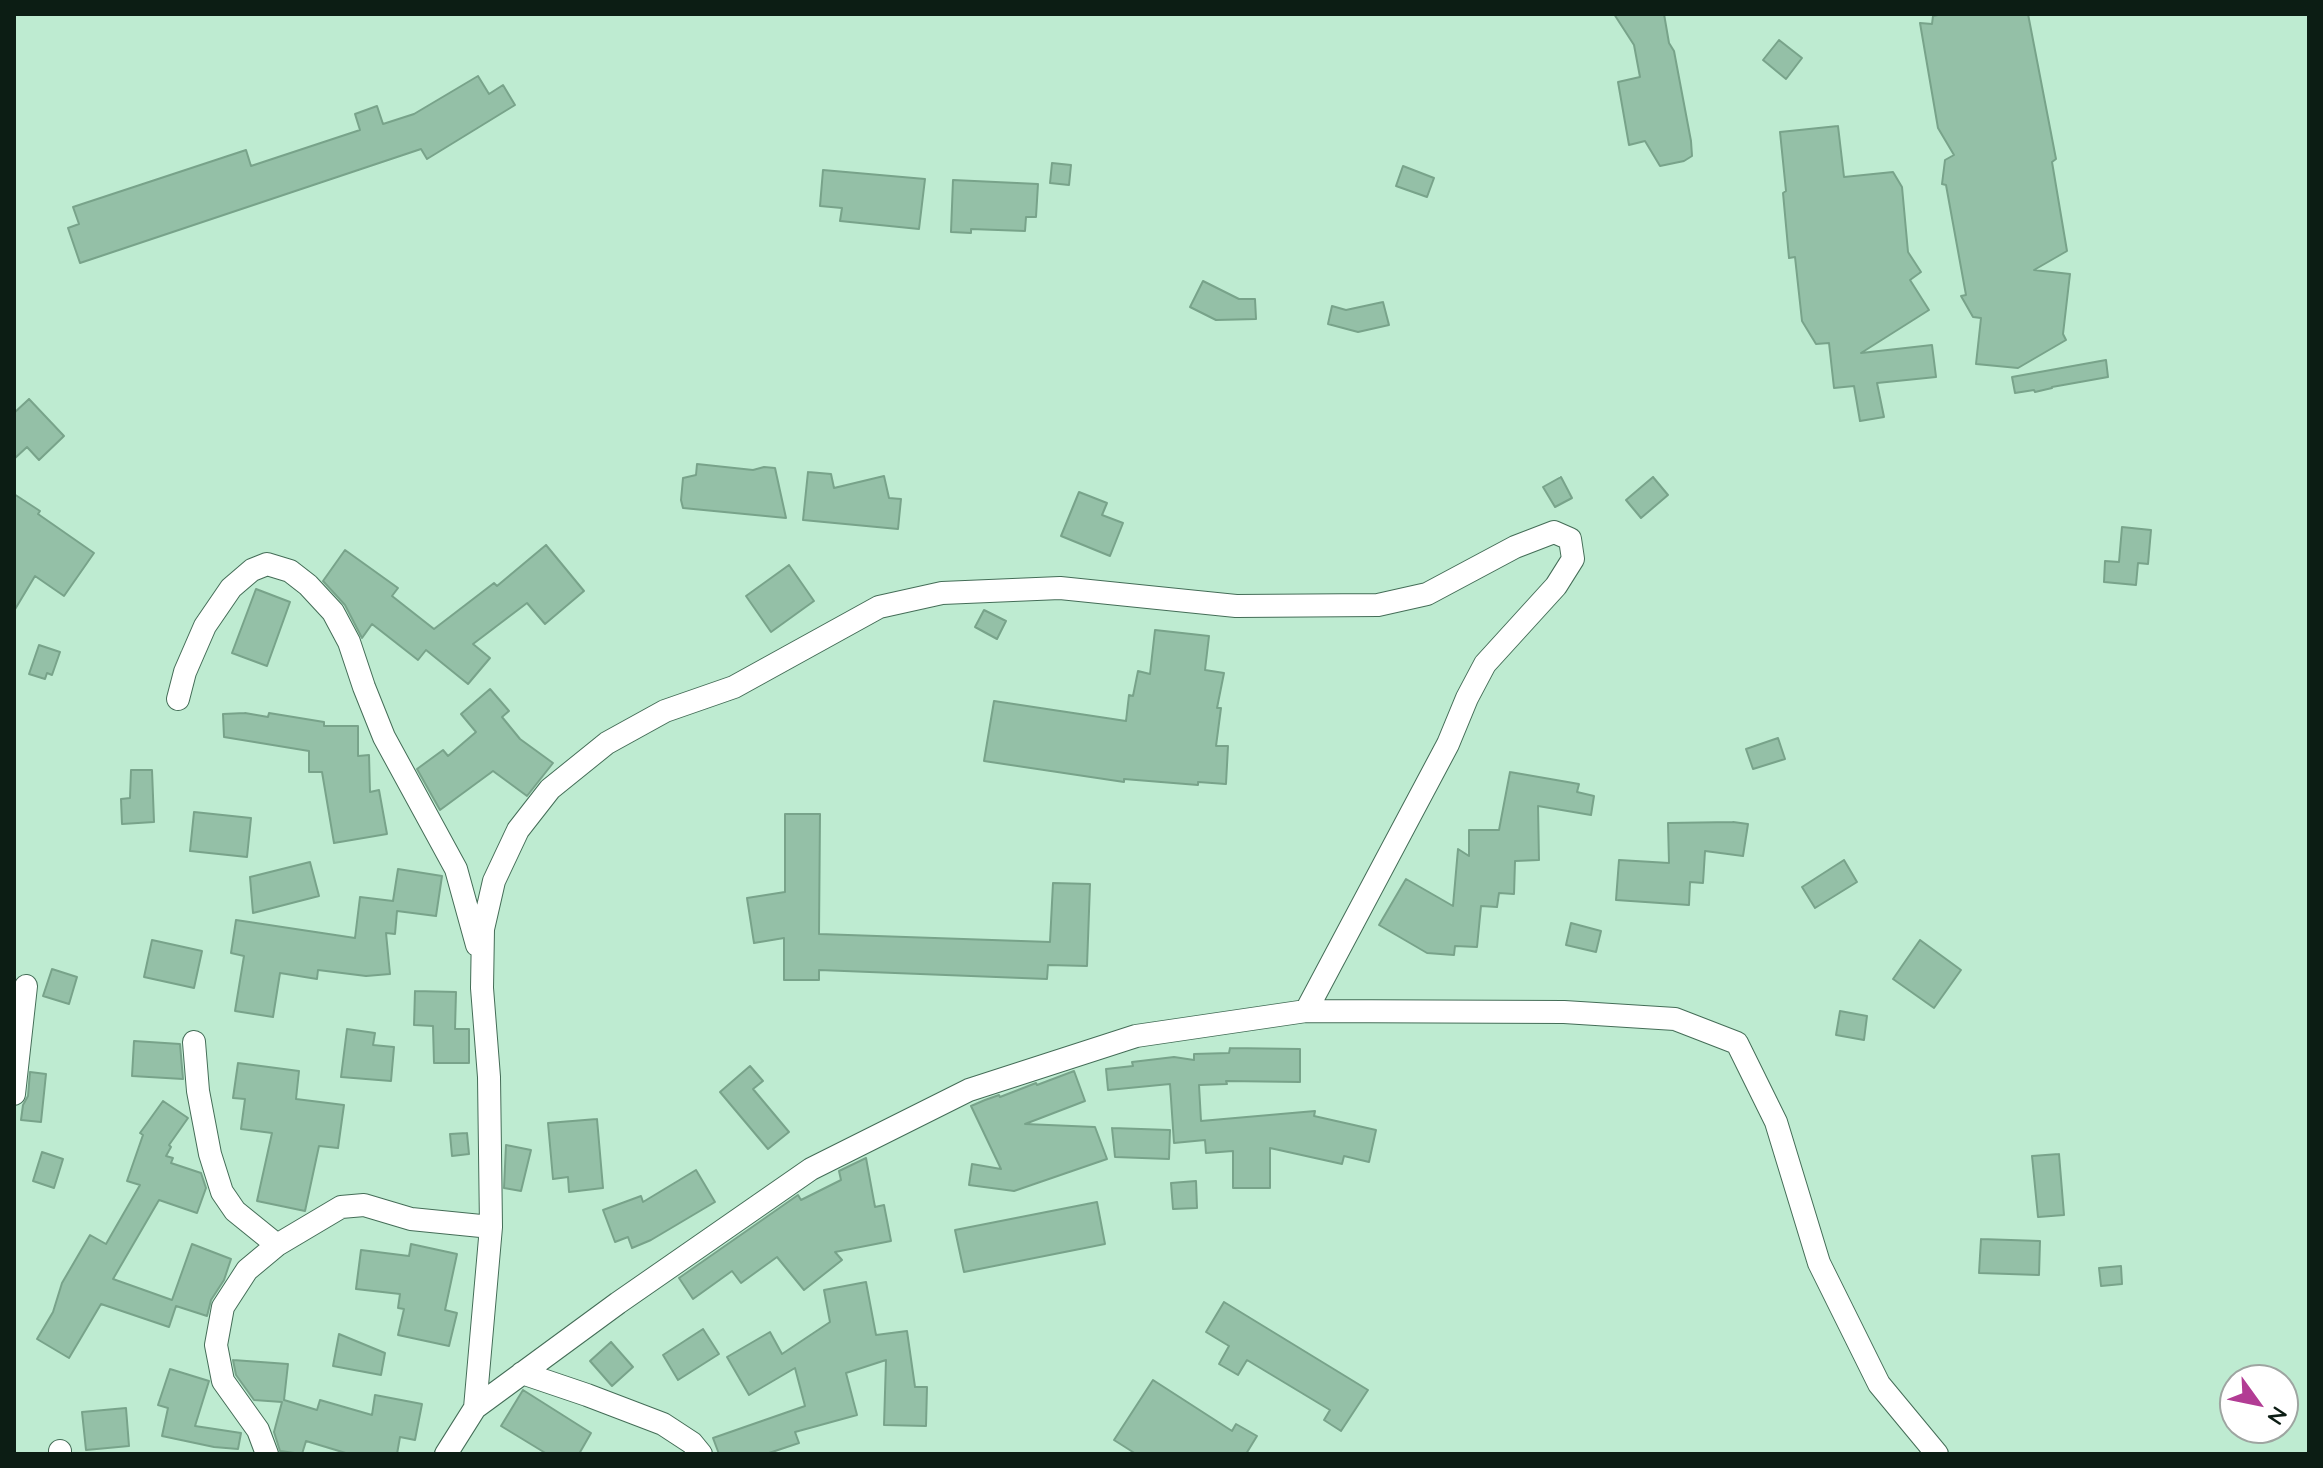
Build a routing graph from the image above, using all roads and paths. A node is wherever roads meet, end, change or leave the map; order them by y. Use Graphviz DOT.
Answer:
graph roads {
  1 [pos="178,699"];
  2 [pos="483,965"];
  3 [pos="26,986"];
  4 [pos="1306,1011"];
  5 [pos="194,1042"];
  6 [pos="14,1094"];
  7 [pos="491,1227"];
  8 [pos="277,1245"];
  9 [pos="522,1373"];
  10 [pos="475,1408"];
  11 [pos="267,1454"];
  12 [pos="446,1454"];
  13 [pos="701,1454"];
  14 [pos="1937,1454"];
  1 -- 2 [label="street"];
  2 -- 4 [label="street"];
  2 -- 7 [label="street"];
  3 -- 6 [label="street"];
  4 -- 9 [label="street"];
  4 -- 14 [label="street"];
  5 -- 8 [label="street"];
  7 -- 8 [label="street"];
  7 -- 10 [label="street"];
  8 -- 11 [label="street"];
  9 -- 10 [label="street"];
  9 -- 13 [label="street"];
  10 -- 12 [label="street"];
}
